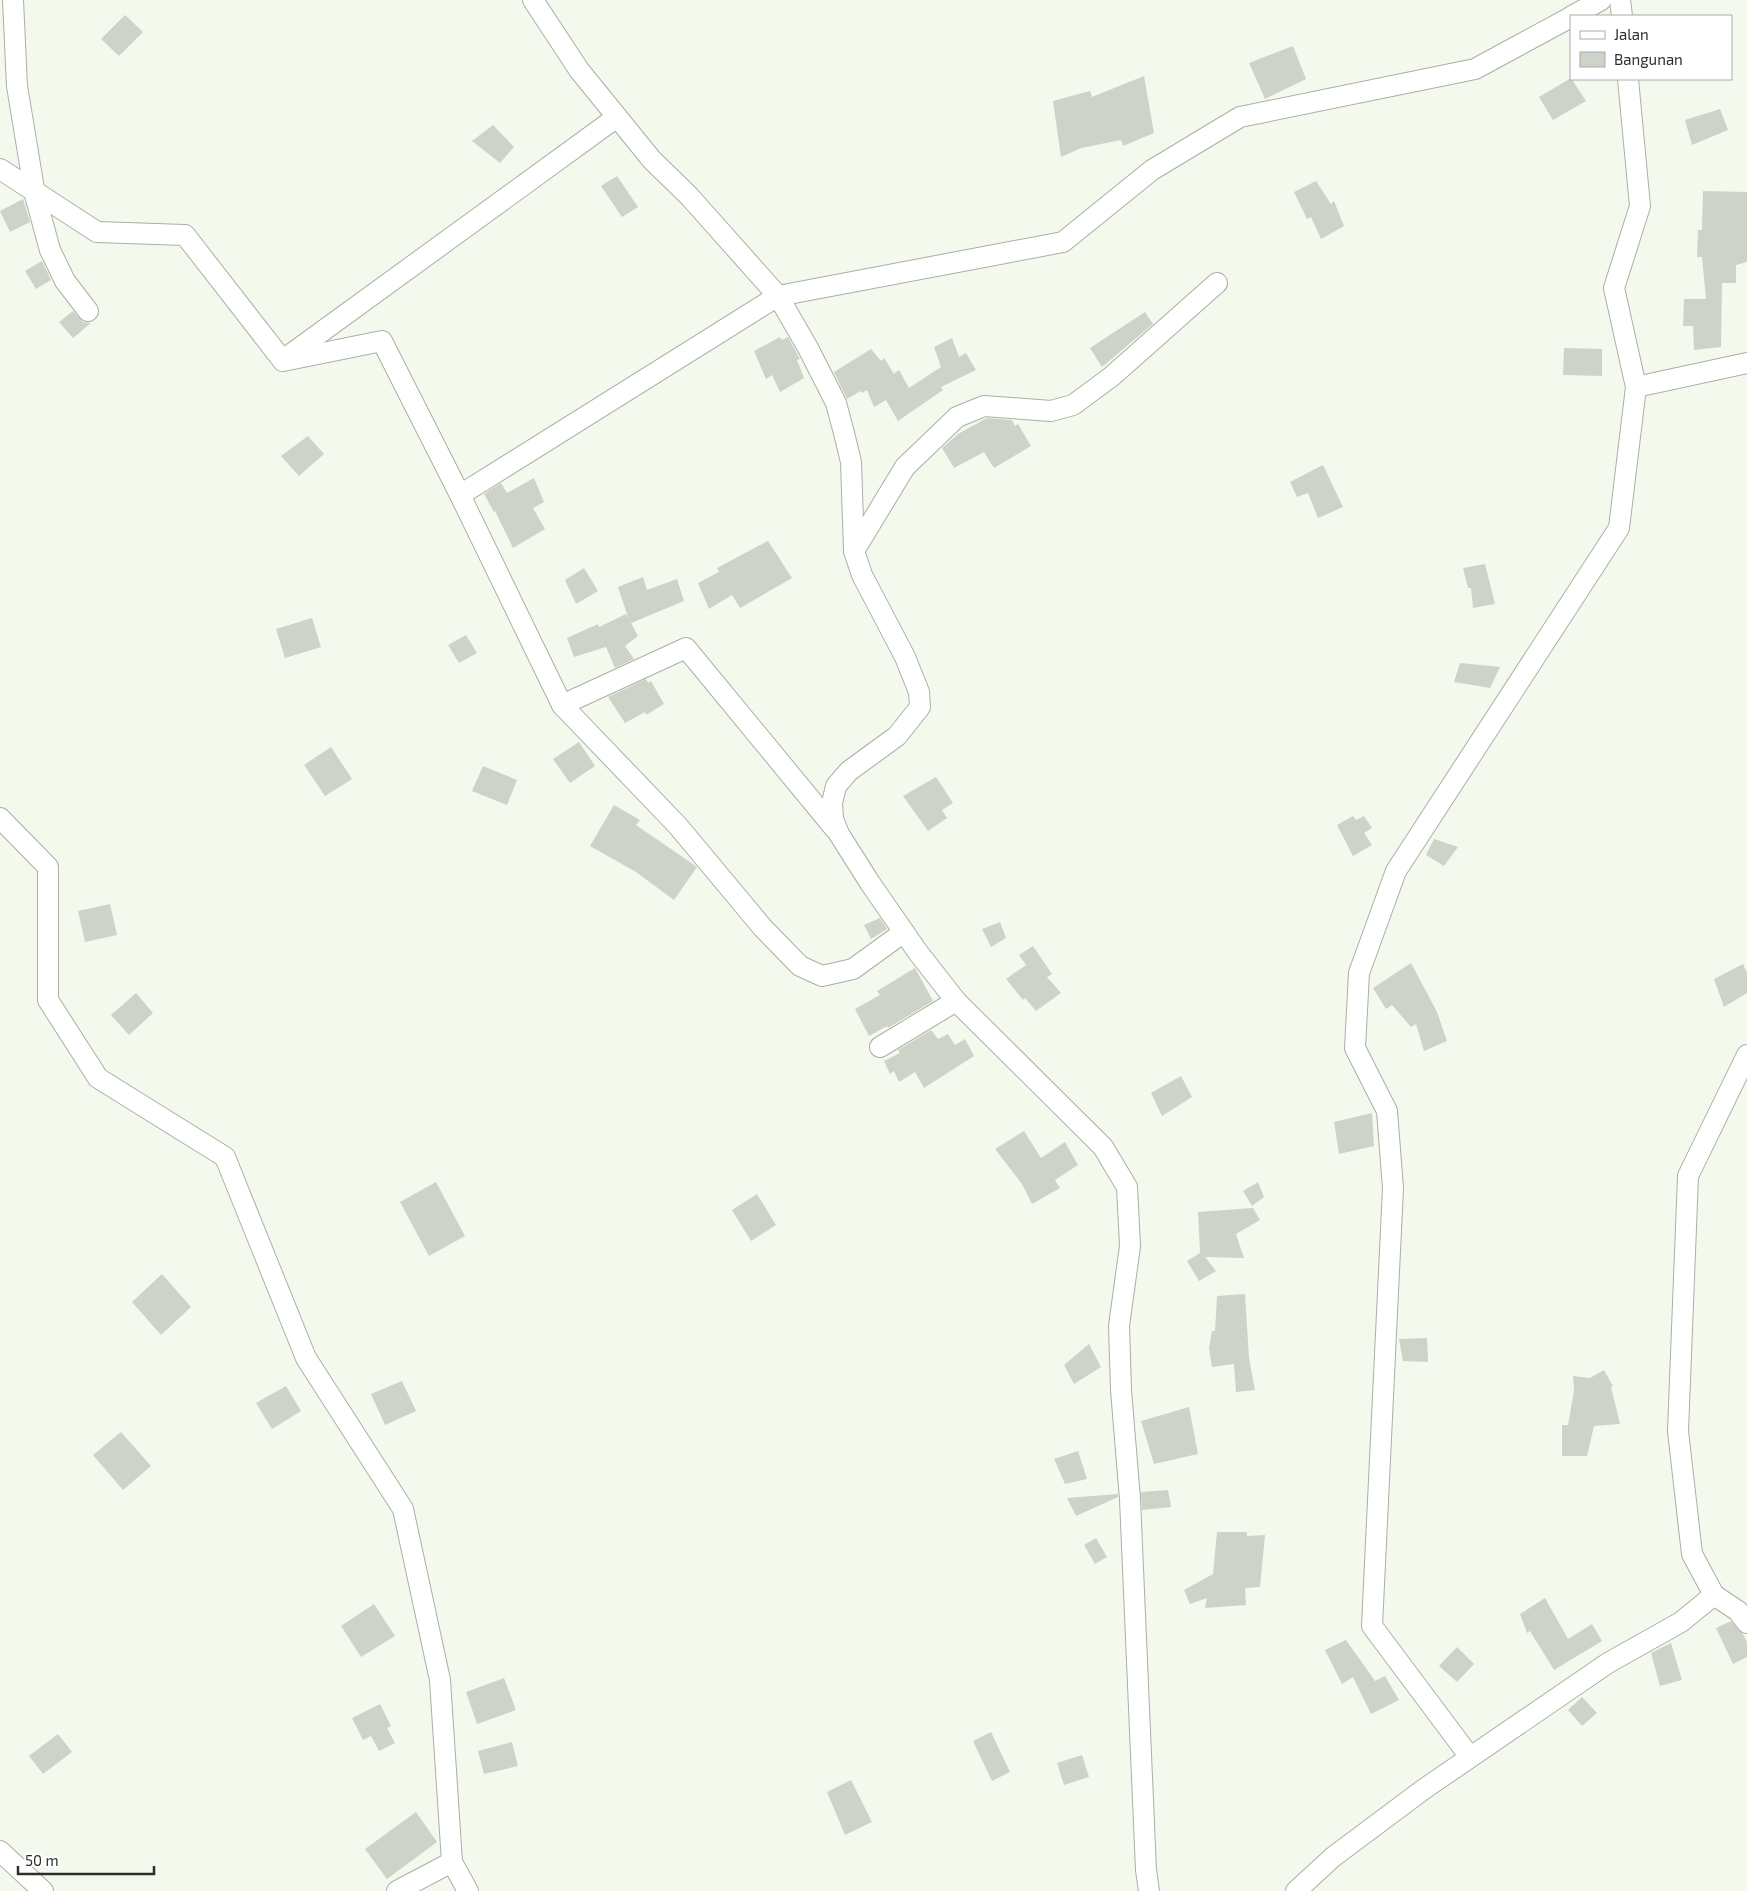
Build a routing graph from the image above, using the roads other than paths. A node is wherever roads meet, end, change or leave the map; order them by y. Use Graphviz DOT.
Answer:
graph roads {
  1 [pos="13,0"];
  2 [pos="533,0"];
  3 [pos="1602,0"];
  4 [pos="1620,0"];
  5 [pos="1573,15"];
  6 [pos="1622,15"];
  7 [pos="1570,17"];
  8 [pos="1628,80"];
  9 [pos="617,117"];
  10 [pos="0,169"];
  11 [pos="35,192"];
  12 [pos="1217,283"];
  13 [pos="778,296"];
  14 [pos="88,311"];
  15 [pos="283,361"];
  16 [pos="1747,363"];
  17 [pos="1636,388"];
  18 [pos="460,495"];
  19 [pos="854,551"];
  20 [pos="562,705"];
  21 [pos="0,818"];
  22 [pos="840,834"];
  23 [pos="904,932"];
  24 [pos="956,1002"];
  25 [pos="880,1047"];
  26 [pos="1747,1055"];
  27 [pos="1714,1595"];
  28 [pos="1747,1623"];
  29 [pos="1470,1757"];
  30 [pos="0,1851"];
  31 [pos="452,1862"];
  32 [pos="43,1891"];
  33 [pos="397,1891"];
  34 [pos="468,1891"];
  35 [pos="1149,1891"];
  36 [pos="1296,1891"];
  1 -- 11 [label="street"];
  2 -- 9 [label="street"];
  3 -- 5 [label="street"];
  4 -- 6 [label="street"];
  7 -- 13 [label="street"];
  8 -- 17 [label="street"];
  9 -- 13 [label="street"];
  9 -- 15 [label="street"];
  10 -- 11 [label="street"];
  11 -- 14 [label="street"];
  11 -- 15 [label="street"];
  12 -- 19 [label="street"];
  13 -- 18 [label="street"];
  13 -- 19 [label="street"];
  15 -- 18 [label="street"];
  16 -- 17 [label="street"];
  17 -- 29 [label="street"];
  18 -- 20 [label="street"];
  19 -- 22 [label="street"];
  20 -- 22 [label="street"];
  20 -- 23 [label="street"];
  21 -- 31 [label="street"];
  22 -- 23 [label="street"];
  23 -- 24 [label="street"];
  24 -- 25 [label="street"];
  24 -- 35 [label="street"];
  26 -- 27 [label="street"];
  27 -- 28 [label="street"];
  27 -- 29 [label="street"];
  29 -- 36 [label="street"];
  30 -- 32 [label="street"];
  31 -- 33 [label="street"];
  31 -- 34 [label="street"];
}
